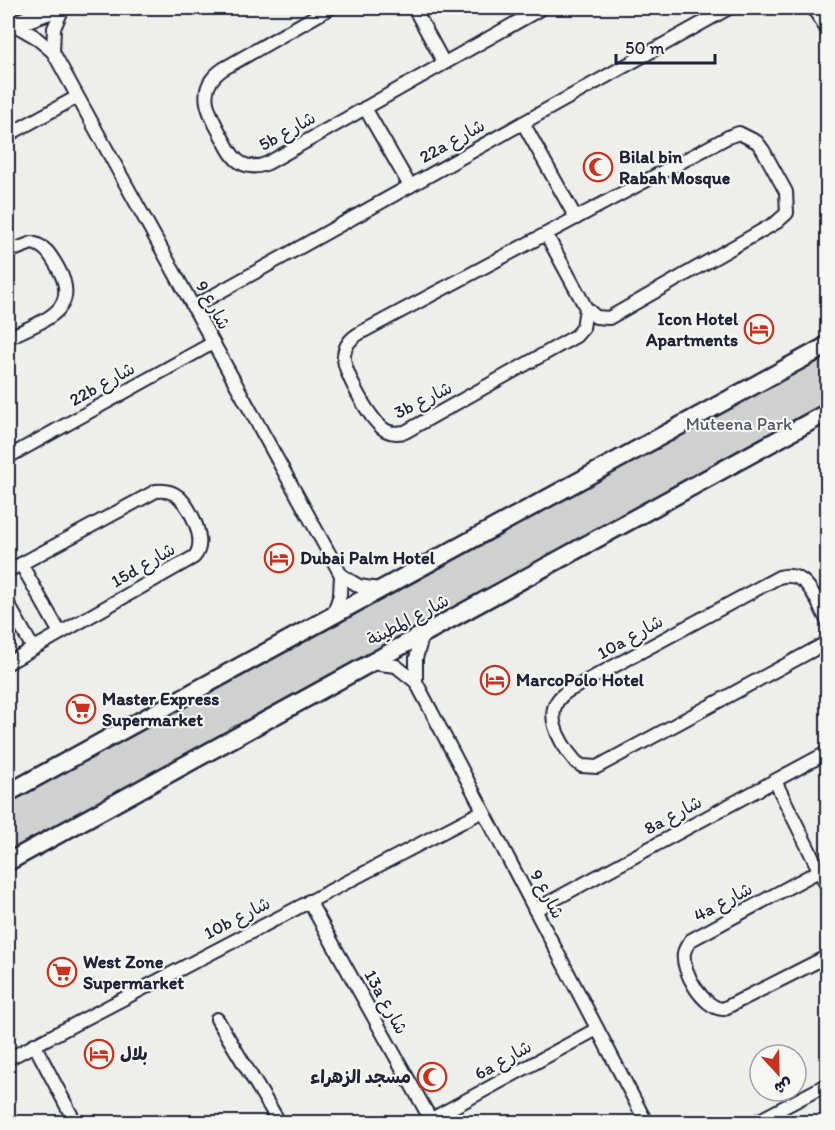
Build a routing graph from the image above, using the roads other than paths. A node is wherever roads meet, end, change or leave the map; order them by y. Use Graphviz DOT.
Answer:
graph roads {
  1 [pos="58,8"];
  2 [pos="63,8"];
  3 [pos="330,8"];
  4 [pos="414,8"];
  5 [pos="542,8"];
  6 [pos="729,8"];
  7 [pos="816,8"];
  8 [pos="10,25"];
  9 [pos="828,27"];
  10 [pos="52,52"];
  11 [pos="444,63"];
  12 [pos="77,97"];
  13 [pos="365,108"];
  14 [pos="523,123"];
  15 [pos="8,135"];
  16 [pos="410,186"];
  17 [pos="576,218"];
  18 [pos="546,234"];
  19 [pos="8,252"];
  20 [pos="193,307"];
  21 [pos="586,308"];
  22 [pos="8,338"];
  23 [pos="213,343"];
  24 [pos="828,345"];
  25 [pos="825,412"];
  26 [pos="8,457"];
  27 [pos="21,564"];
  28 [pos="8,571"];
  29 [pos="341,575"];
  30 [pos="379,589"];
  31 [pos="8,604"];
  32 [pos="333,615"];
  33 [pos="828,622"];
  34 [pos="60,633"];
  35 [pos="423,634"];
  36 [pos="33,648"];
  37 [pos="826,648"];
  38 [pos="8,663"];
  39 [pos="370,663"];
  40 [pos="416,682"];
  41 [pos="828,752"];
  42 [pos="775,781"];
  43 [pos="8,793"];
  44 [pos="483,811"];
  45 [pos="8,862"];
  46 [pos="823,869"];
  47 [pos="828,888"];
  48 [pos="309,901"];
  49 [pos="535,910"];
  50 [pos="828,956"];
  51 [pos="217,1019"];
  52 [pos="597,1029"];
  53 [pos="34,1044"];
  54 [pos="8,1059"];
  55 [pos="828,1084"];
  56 [pos="428,1121"];
  57 [pos="75,1122"];
  58 [pos="279,1122"];
  59 [pos="646,1122"];
  60 [pos="756,1122"];
  1 -- 8 [label="street"];
  2 -- 10 [label="street"];
  3 -- 13 [label="street, 5b شارع"];
  4 -- 11 [label="street"];
  5 -- 11 [label="street, 5b شارع"];
  6 -- 14 [label="street, 22a شارع"];
  7 -- 9 [label="street"];
  8 -- 10 [label="street, شارع 9"];
  10 -- 12 [label="street, شارع 9"];
  11 -- 13 [label="street, 5b شارع"];
  12 -- 15 [label="street"];
  12 -- 20 [label="street, شارع 9"];
  13 -- 16 [label="street"];
  14 -- 16 [label="street, 22a شارع"];
  14 -- 17 [label="street"];
  16 -- 20 [label="street, 22a شارع"];
  17 -- 18 [label="street, 3b شارع"];
  17 -- 21 [label="street, 3b شارع"];
  18 -- 21 [label="street"];
  18 -- 21 [label="street, 3b شارع"];
  19 -- 22 [label="street"];
  20 -- 23 [label="street, شارع 9"];
  23 -- 26 [label="street, 22b شارع"];
  23 -- 29 [label="street, شارع 9"];
  24 -- 30 [label="street"];
  25 -- 35 [label="street, شارع المطينة"];
  27 -- 28 [label="street, 15d شارع"];
  27 -- 34 [label="street"];
  27 -- 34 [label="street, 15d شارع"];
  29 -- 30 [label="street"];
  29 -- 32 [label="street"];
  30 -- 32 [label="street"];
  31 -- 36 [label="street"];
  32 -- 43 [label="street"];
  33 -- 37 [label="street, 10a شارع"];
  34 -- 36 [label="street, 15d شارع"];
  35 -- 39 [label="street, شارع المطينة"];
  35 -- 40 [label="street"];
  36 -- 38 [label="street, 15d شارع"];
  39 -- 40 [label="street, شارع 9"];
  39 -- 45 [label="street, شارع المطينة"];
  40 -- 44 [label="street, شارع 9"];
  41 -- 42 [label="street, 8a شارع"];
  42 -- 46 [label="street"];
  42 -- 49 [label="street, 8a شارع"];
  44 -- 48 [label="street, 10b شارع"];
  44 -- 49 [label="street, شارع 9"];
  46 -- 47 [label="street"];
  46 -- 50 [label="street, 4a شارع"];
  48 -- 53 [label="street, 10b شارع"];
  48 -- 56 [label="street, 13a شارع"];
  49 -- 52 [label="street, شارع 9"];
  51 -- 58 [label="street"];
  52 -- 56 [label="street, 6a شارع"];
  52 -- 59 [label="street, شارع 9"];
  53 -- 54 [label="street, 10b شارع"];
  53 -- 57 [label="street"];
  55 -- 60 [label="street"];
}
